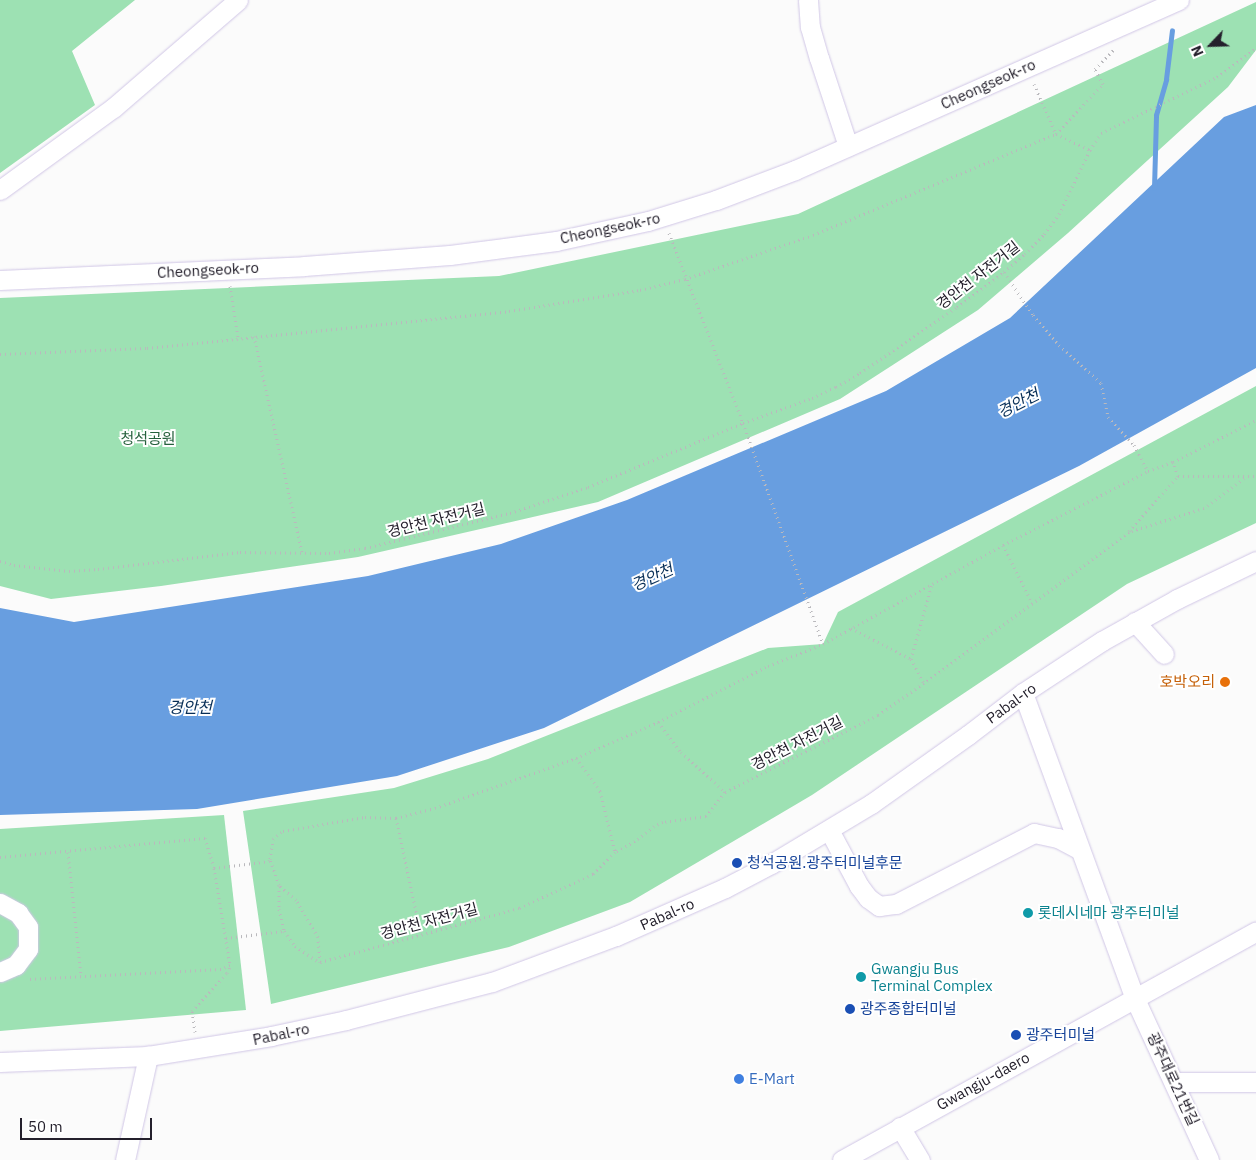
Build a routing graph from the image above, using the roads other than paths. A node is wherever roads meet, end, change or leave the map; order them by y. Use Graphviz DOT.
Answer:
graph roads {
  1 [pos="238,0"];
  2 [pos="808,0"];
  3 [pos="1179,0"];
  4 [pos="1152,5"];
  5 [pos="848,146"];
  6 [pos="0,190"];
  7 [pos="0,280"];
  8 [pos="1256,561"];
  9 [pos="1135,622"];
  10 [pos="1164,654"];
  11 [pos="1023,693"];
  12 [pos="829,830"];
  13 [pos="1079,849"];
  14 [pos="0,904"];
  15 [pos="1256,931"];
  16 [pos="0,972"];
  17 [pos="1135,999"];
  18 [pos="148,1056"];
  19 [pos="0,1062"];
  20 [pos="1175,1082"];
  21 [pos="1256,1082"];
  22 [pos="900,1127"];
  23 [pos="125,1160"];
  24 [pos="842,1160"];
  25 [pos="920,1160"];
  26 [pos="1209,1160"];
  1 -- 6 [label="street"];
  2 -- 5 [label="street"];
  3 -- 4 [label="street, Cheongseok-ro"];
  4 -- 5 [label="street, Cheongseok-ro"];
  5 -- 7 [label="street, Cheongseok-ro"];
  8 -- 9 [label="street, Pabal-ro"];
  9 -- 10 [label="street"];
  9 -- 11 [label="street, Pabal-ro"];
  11 -- 12 [label="street, Pabal-ro"];
  11 -- 13 [label="street, 광주대로21번길"];
  12 -- 13 [label="street"];
  12 -- 18 [label="street, Pabal-ro"];
  13 -- 17 [label="street, 광주대로21번길"];
  14 -- 16 [label="street"];
  15 -- 17 [label="street, Gwangju-daero"];
  17 -- 20 [label="street, 광주대로21번길"];
  17 -- 22 [label="street, Gwangju-daero"];
  18 -- 19 [label="street, Pabal-ro"];
  18 -- 23 [label="street"];
  20 -- 21 [label="street"];
  20 -- 26 [label="street, 광주대로21번길"];
  22 -- 24 [label="street, Gwangju-daero"];
  22 -- 25 [label="street"];
}
